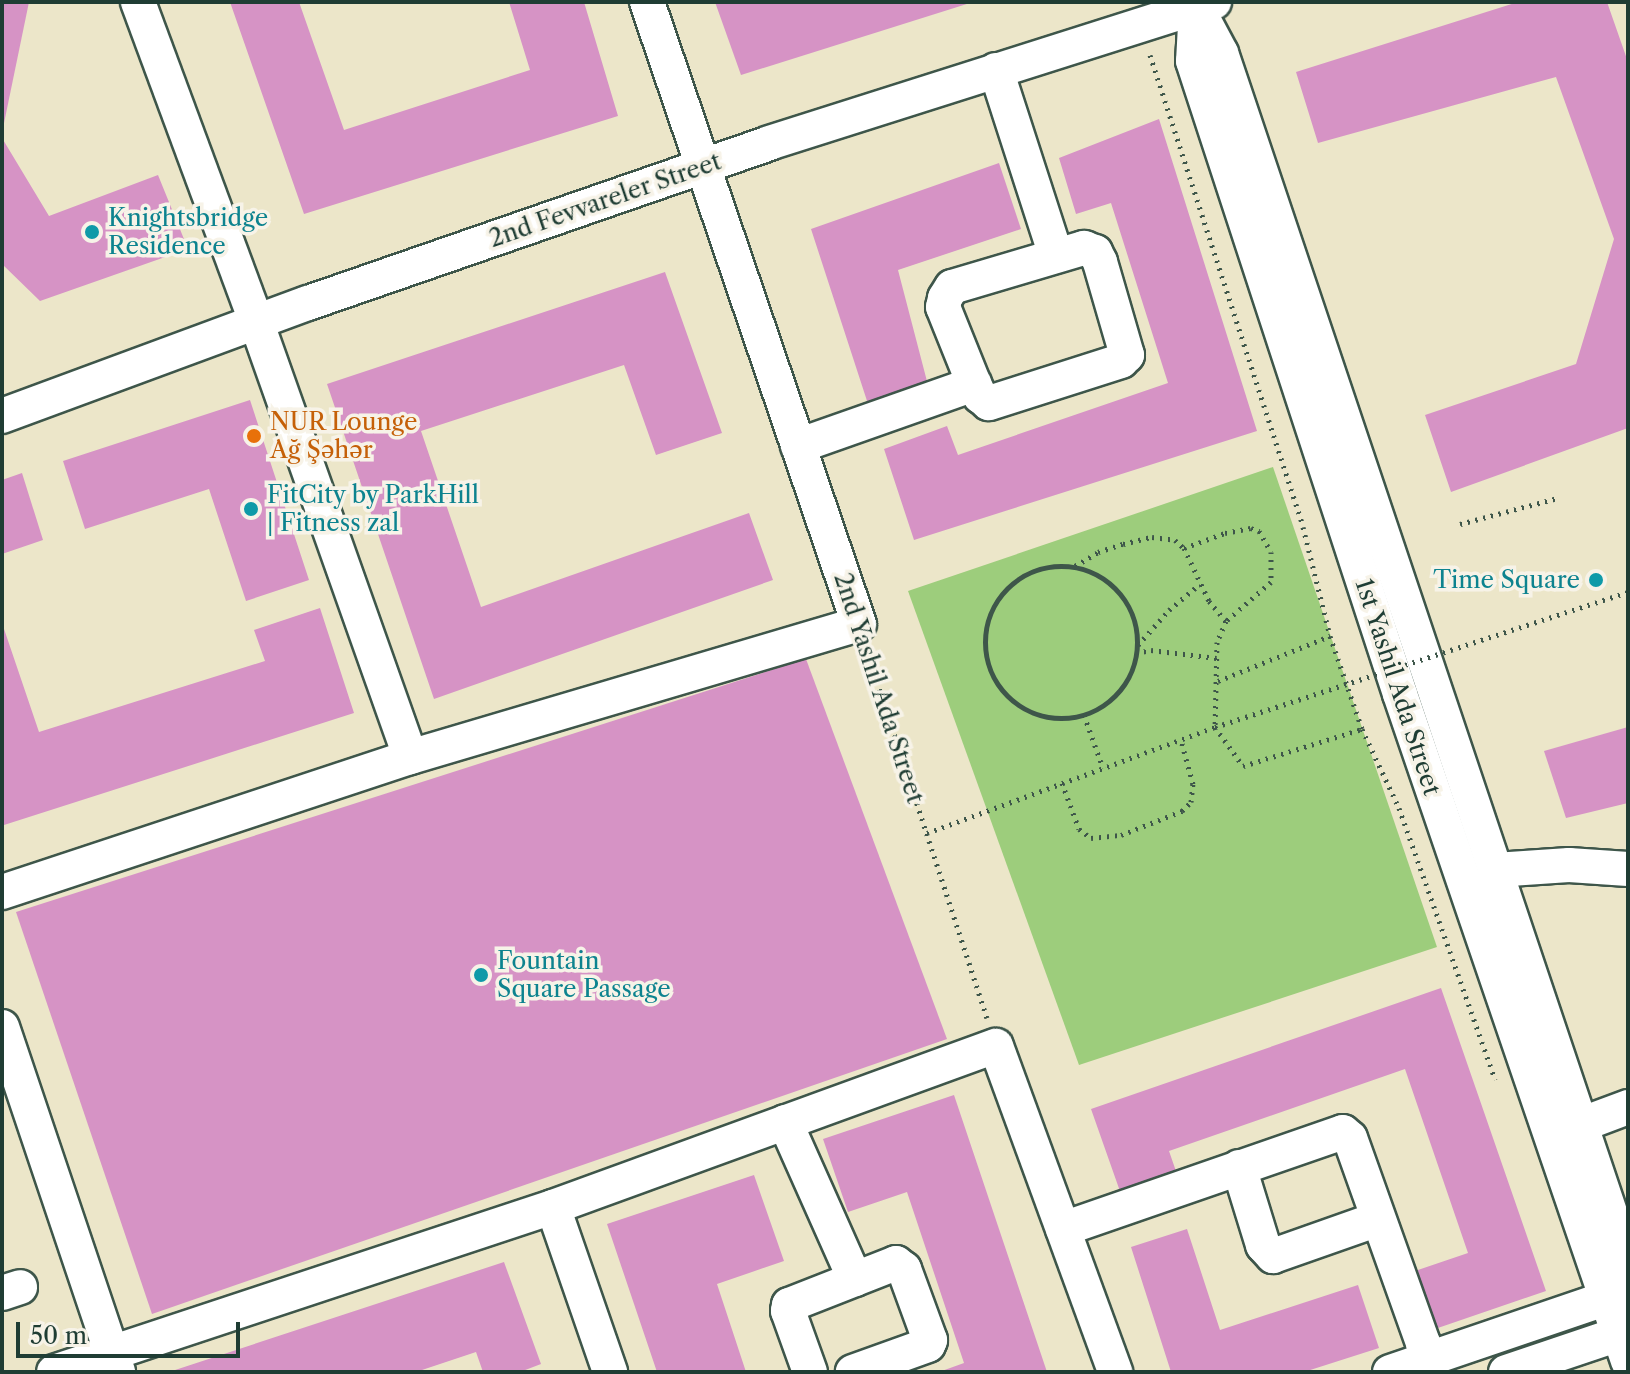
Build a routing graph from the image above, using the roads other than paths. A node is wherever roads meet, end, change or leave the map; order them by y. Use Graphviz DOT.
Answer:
graph roads {
  1 [pos="138,2"];
  2 [pos="647,2"];
  3 [pos="1201,4"];
  4 [pos="996,70"];
  5 [pos="703,167"];
  6 [pos="1056,256"];
  7 [pos="257,324"];
  8 [pos="974,384"];
  9 [pos="2,416"];
  10 [pos="798,446"];
  11 [pos="410,757"];
  12 [pos="1628,869"];
  13 [pos="1495,870"];
  14 [pos="2,892"];
  15 [pos="2,1027"];
  16 [pos="1628,1107"];
  17 [pos="785,1122"];
  18 [pos="1580,1125"];
  19 [pos="1239,1167"];
  20 [pos="553,1207"];
  21 [pos="1378,1219"];
  22 [pos="1063,1229"];
  23 [pos="1628,1266"];
  24 [pos="855,1279"];
  25 [pos="1617,1295"];
  26 [pos="1625,1342"];
  27 [pos="1426,1360"];
  28 [pos="115,1364"];
  29 [pos="54,1372"];
  30 [pos="610,1372"];
  31 [pos="810,1372"];
  32 [pos="853,1372"];
  33 [pos="1115,1372"];
  34 [pos="1390,1372"];
  35 [pos="1506,1372"];
  1 -- 7 [label="street"];
  2 -- 5 [label="street, 2nd Yashil Ada Street"];
  3 -- 4 [label="street, 2nd Fevvareler Street"];
  3 -- 13 [label="street, 1st Yashil Ada Street"];
  3 -- 25 [label="street, 1st Yashil Ada Street"];
  4 -- 5 [label="street, 2nd Fevvareler Street"];
  4 -- 6 [label="street"];
  5 -- 7 [label="street, 2nd Fevvareler Street"];
  5 -- 10 [label="street, 2nd Yashil Ada Street"];
  6 -- 8 [label="street"];
  6 -- 8 [label="street"];
  7 -- 9 [label="street, 2nd Fevvareler Street"];
  7 -- 11 [label="street"];
  8 -- 10 [label="street"];
  10 -- 11 [label="street, 2nd Yashil Ada Street"];
  11 -- 14 [label="street"];
  12 -- 13 [label="street"];
  13 -- 18 [label="street, 1st Yashil Ada Street"];
  15 -- 28 [label="street"];
  16 -- 18 [label="street"];
  17 -- 20 [label="street"];
  17 -- 22 [label="street"];
  17 -- 24 [label="street"];
  18 -- 23 [label="street, 1st Yashil Ada Street"];
  19 -- 21 [label="street"];
  19 -- 21 [label="street"];
  19 -- 22 [label="street"];
  20 -- 28 [label="street"];
  20 -- 30 [label="street"];
  21 -- 27 [label="street"];
  22 -- 33 [label="street"];
  24 -- 31 [label="street"];
  24 -- 32 [label="street"];
  25 -- 26 [label="street, 1st Yashil Ada Street"];
  25 -- 27 [label="street"];
  26 -- 35 [label="street"];
  27 -- 34 [label="street"];
  28 -- 29 [label="street"];
}
